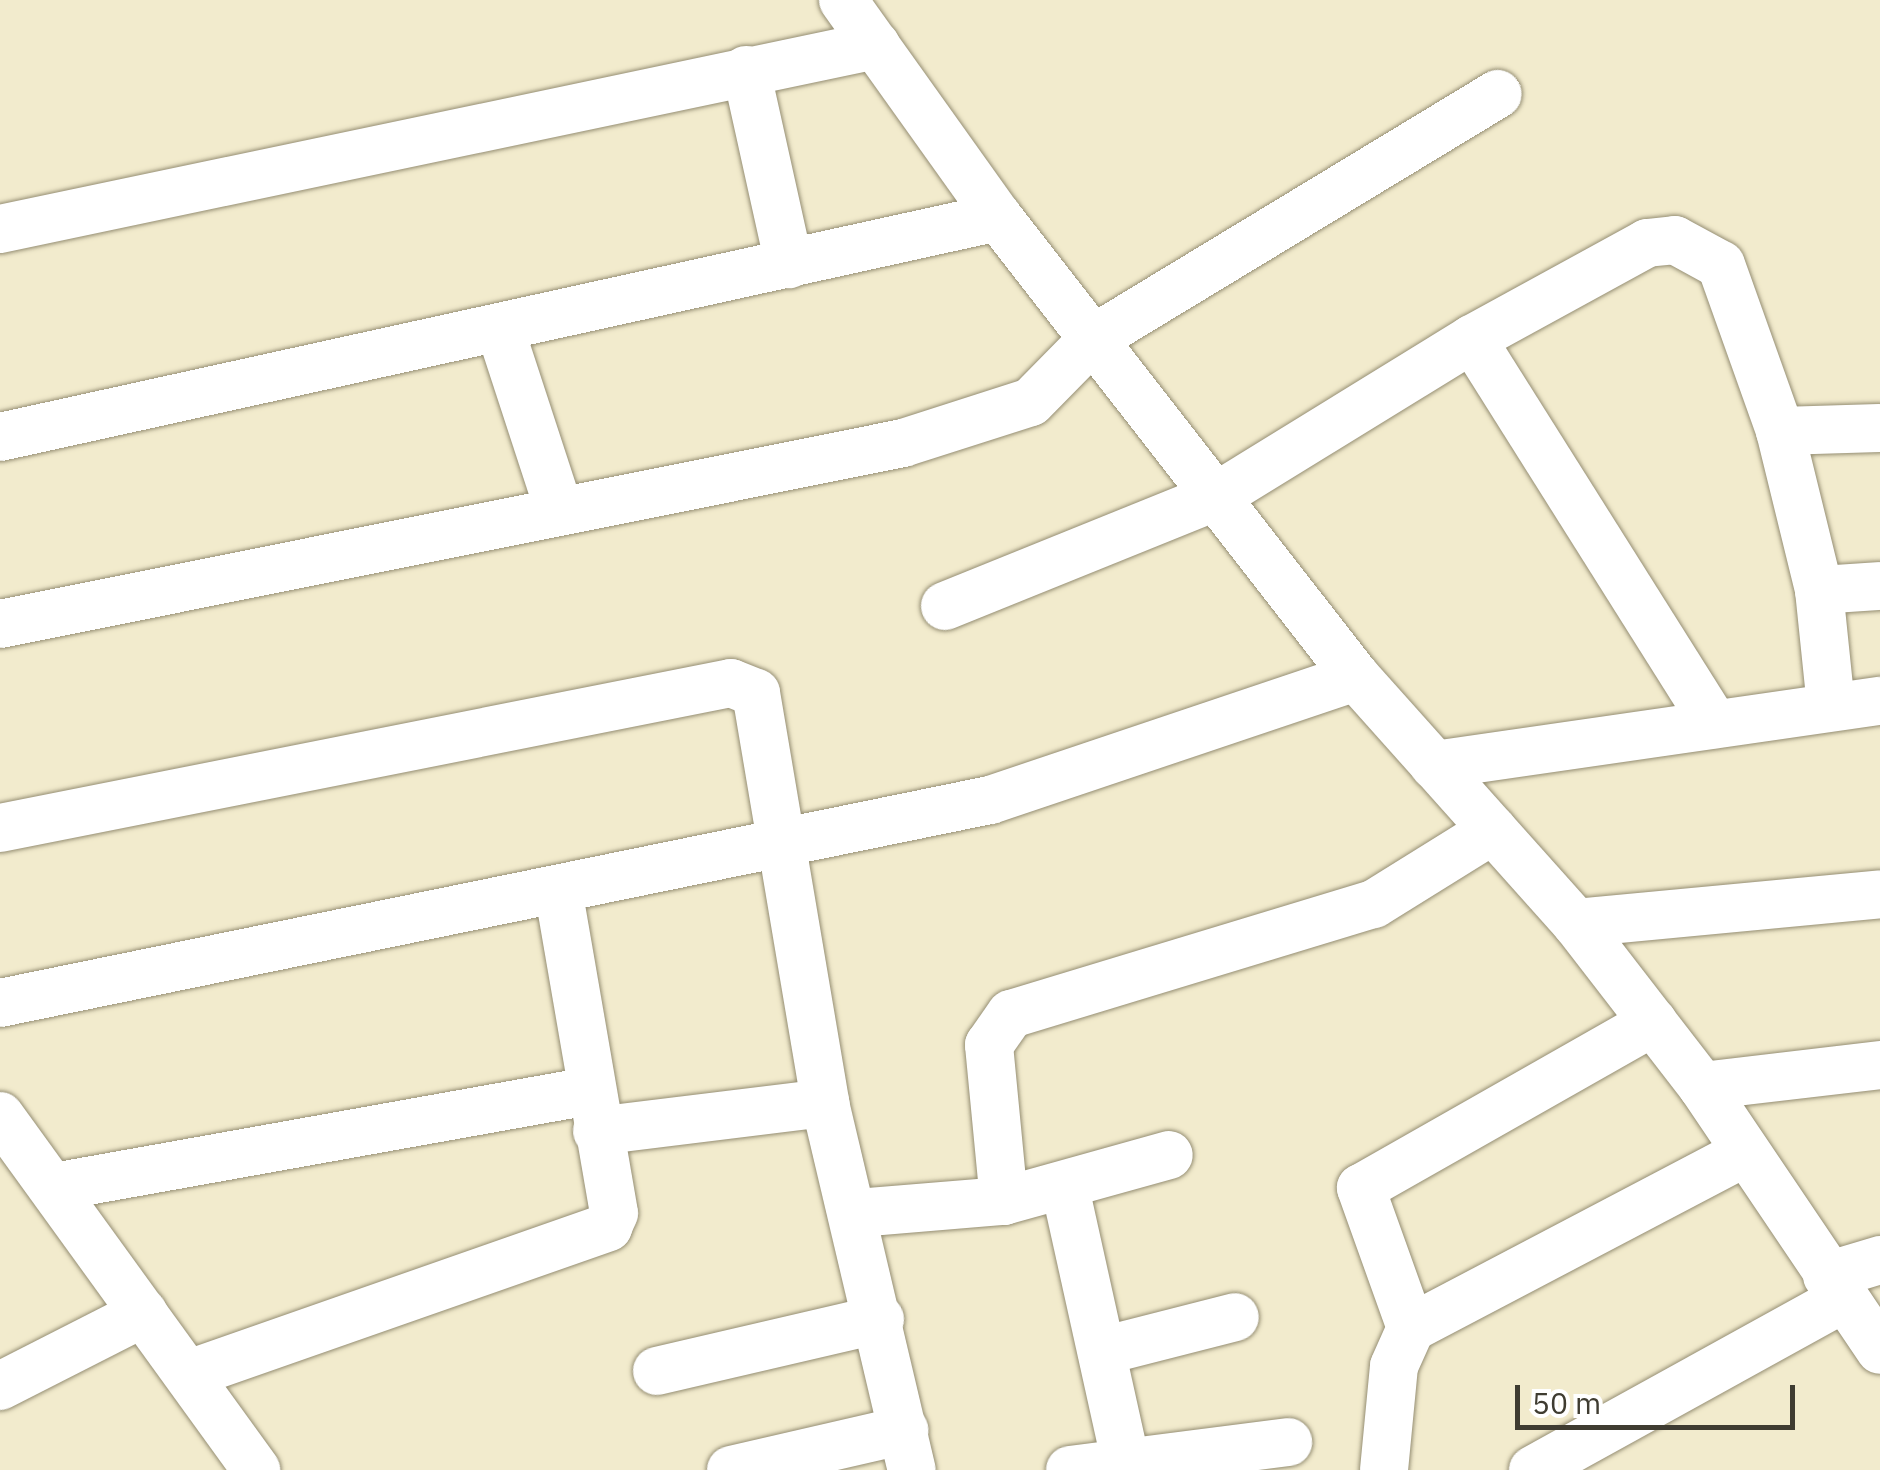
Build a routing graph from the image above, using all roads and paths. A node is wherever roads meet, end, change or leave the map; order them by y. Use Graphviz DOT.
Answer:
graph roads {
  1 [pos="843,0"];
  2 [pos="876,45"];
  3 [pos="746,70"];
  4 [pos="1498,94"];
  5 [pos="998,217"];
  6 [pos="0,229"];
  7 [pos="789,264"];
  8 [pos="500,329"];
  9 [pos="1093,339"];
  10 [pos="1472,339"];
  11 [pos="1880,428"];
  12 [pos="1780,431"];
  13 [pos="0,436"];
  14 [pos="1218,496"];
  15 [pos="559,509"];
  16 [pos="1880,586"];
  17 [pos="1819,590"];
  18 [pos="945,606"];
  19 [pos="0,624"];
  20 [pos="1356,677"];
  21 [pos="1880,701"];
  22 [pos="1831,706"];
  23 [pos="1714,724"];
  24 [pos="1434,765"];
  25 [pos="0,828"];
  26 [pos="1493,830"];
  27 [pos="785,849"];
  28 [pos="559,893"];
  29 [pos="1880,894"];
  30 [pos="1576,924"];
  31 [pos="0,1004"];
  32 [pos="1653,1022"];
  33 [pos="1880,1064"];
  34 [pos="1702,1086"];
  35 [pos="825,1103"];
  36 [pos="593,1111"];
  37 [pos="0,1116"];
  38 [pos="1746,1152"];
  39 [pos="1169,1155"];
  40 [pos="54,1187"];
  41 [pos="1065,1188"];
  42 [pos="1004,1201"];
  43 [pos="857,1213"];
  44 [pos="1880,1260"];
  45 [pos="1835,1288"];
  46 [pos="143,1313"];
  47 [pos="1236,1318"];
  48 [pos="880,1319"];
  49 [pos="1410,1328"];
  50 [pos="1880,1350"];
  51 [pos="1102,1351"];
  52 [pos="657,1371"];
  53 [pos="192,1373"];
  54 [pos="0,1386"];
  55 [pos="1288,1442"];
  56 [pos="908,1450"];
  57 [pos="1126,1462"];
  58 [pos="256,1470"];
  59 [pos="731,1470"];
  60 [pos="1070,1470"];
  61 [pos="1384,1470"];
  62 [pos="1533,1470"];
  1 -- 2 [label="street"];
  2 -- 3 [label="street"];
  2 -- 5 [label="street"];
  3 -- 6 [label="street"];
  3 -- 7 [label="street"];
  4 -- 9 [label="street"];
  5 -- 7 [label="street"];
  5 -- 9 [label="street"];
  7 -- 8 [label="street"];
  8 -- 13 [label="street"];
  8 -- 15 [label="street"];
  9 -- 14 [label="street"];
  9 -- 15 [label="street"];
  10 -- 12 [label="street"];
  10 -- 14 [label="street"];
  10 -- 23 [label="street"];
  11 -- 12 [label="street"];
  12 -- 17 [label="street"];
  14 -- 18 [label="street"];
  14 -- 20 [label="street"];
  15 -- 19 [label="street"];
  16 -- 17 [label="street"];
  17 -- 22 [label="street"];
  20 -- 24 [label="street"];
  20 -- 27 [label="street"];
  21 -- 22 [label="street"];
  22 -- 23 [label="street"];
  23 -- 24 [label="street"];
  24 -- 26 [label="street"];
  25 -- 27 [label="street"];
  26 -- 30 [label="street"];
  26 -- 42 [label="street"];
  27 -- 28 [label="street"];
  27 -- 35 [label="street"];
  28 -- 31 [label="street"];
  28 -- 36 [label="street"];
  29 -- 30 [label="street"];
  30 -- 32 [label="street"];
  32 -- 34 [label="street"];
  32 -- 49 [label="street"];
  33 -- 34 [label="street"];
  34 -- 38 [label="street"];
  35 -- 36 [label="street"];
  35 -- 43 [label="street"];
  36 -- 40 [label="street"];
  36 -- 53 [label="street"];
  37 -- 40 [label="street"];
  38 -- 45 [label="street"];
  38 -- 49 [label="street"];
  39 -- 41 [label="street"];
  40 -- 46 [label="street"];
  41 -- 42 [label="street"];
  41 -- 51 [label="street"];
  42 -- 43 [label="street"];
  43 -- 48 [label="street"];
  44 -- 45 [label="street"];
  45 -- 50 [label="street"];
  45 -- 62 [label="street"];
  46 -- 53 [label="street"];
  46 -- 54 [label="street"];
  47 -- 51 [label="street"];
  48 -- 52 [label="street"];
  48 -- 56 [label="street"];
  49 -- 61 [label="street"];
  51 -- 57 [label="street"];
  53 -- 58 [label="street"];
  55 -- 57 [label="street"];
  56 -- 59 [label="street"];
  57 -- 60 [label="street"];
}
